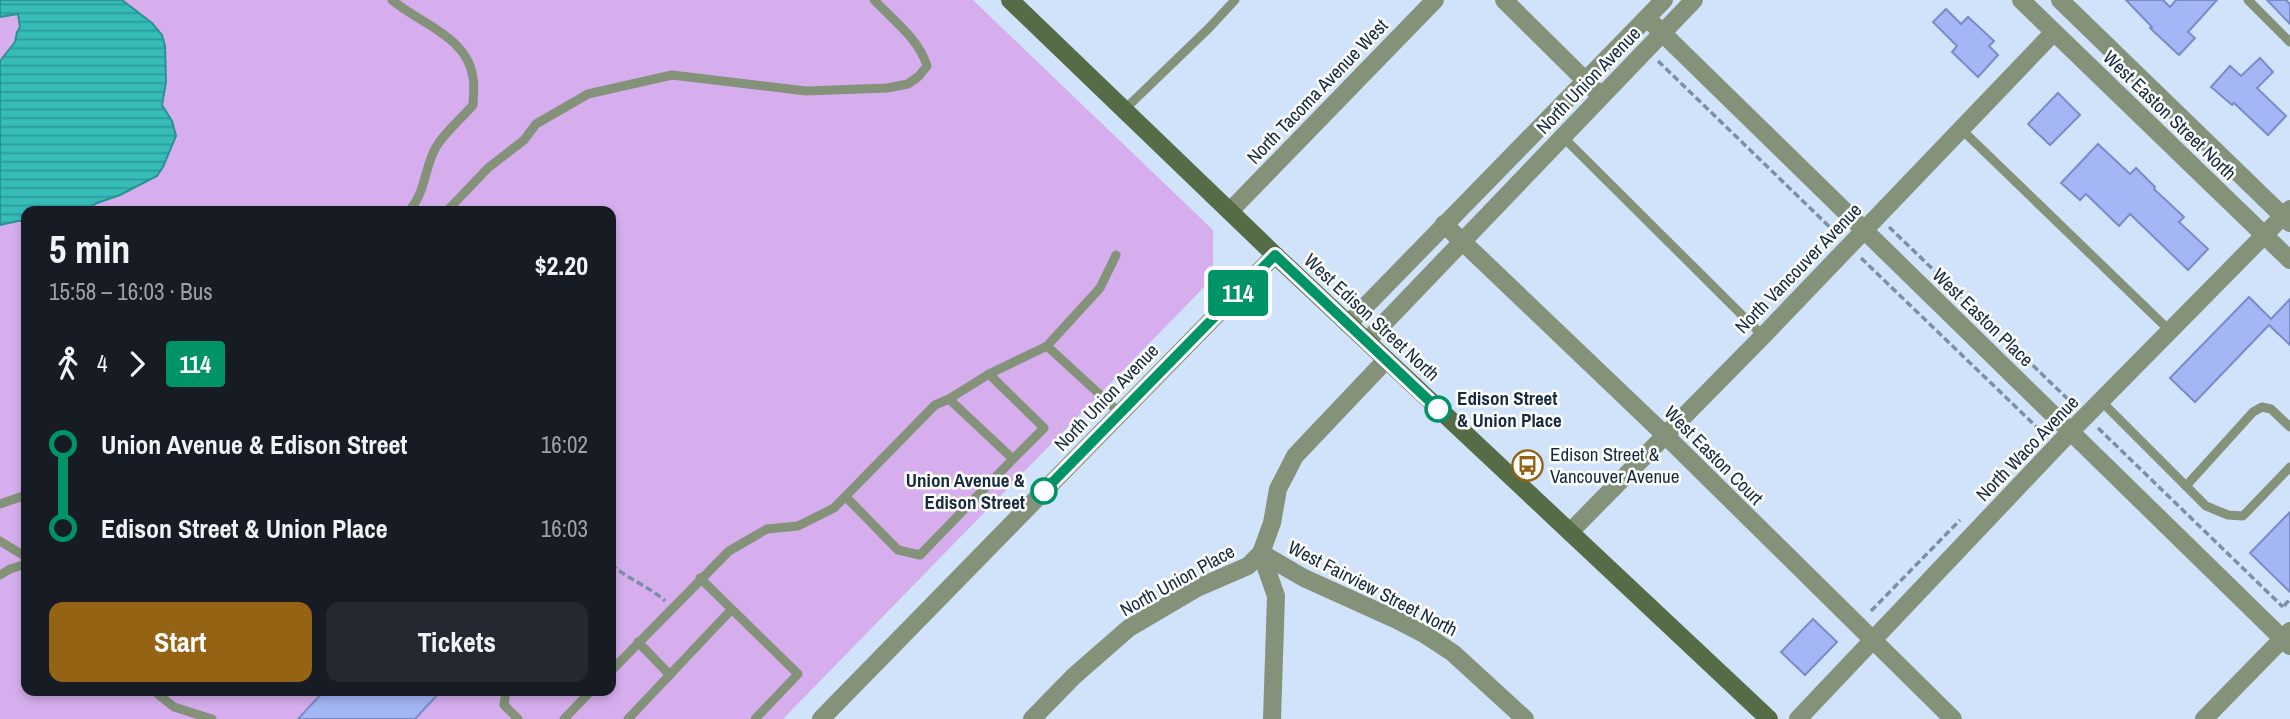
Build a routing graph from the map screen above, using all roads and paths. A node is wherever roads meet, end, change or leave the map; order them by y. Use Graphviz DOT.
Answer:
graph roads {
  1 [pos="392,0"];
  2 [pos="874,0"];
  3 [pos="1235,0"];
  4 [pos="1435,0"];
  5 [pos="1504,0"];
  6 [pos="1664,0"];
  7 [pos="1694,0"];
  8 [pos="2021,0"];
  9 [pos="2051,0"];
  10 [pos="2249,0"];
  11 [pos="1019,3"];
  12 [pos="2073,4"];
  13 [pos="2037,16"];
  14 [pos="1647,18"];
  15 [pos="2054,32"];
  16 [pos="1662,33"];
  17 [pos="2094,33"];
  18 [pos="2290,41"];
  19 [pos="2075,52"];
  20 [pos="1585,80"];
  21 [pos="1601,96"];
  22 [pos="1124,110"];
  23 [pos="1961,129"];
  24 [pos="1563,137"];
  25 [pos="414,206"];
  26 [pos="452,206"];
  27 [pos="1230,211"];
  28 [pos="2288,216"];
  29 [pos="1444,224"];
  30 [pos="1863,230"];
  31 [pos="2264,235"];
  32 [pos="1462,244"];
  33 [pos="1116,254"];
  34 [pos="1275,255"];
  35 [pos="2290,260"];
  36 [pos="1348,324"];
  37 [pos="2170,331"];
  38 [pos="1763,335"];
  39 [pos="1367,341"];
  40 [pos="1047,346"];
  41 [pos="1386,360"];
  42 [pos="989,374"];
  43 [pos="949,399"];
  44 [pos="2101,401"];
  45 [pos="1120,413"];
  46 [pos="2290,428"];
  47 [pos="2071,431"];
  48 [pos="1665,435"];
  49 [pos="1013,459"];
  50 [pos="2290,467"];
  51 [pos="2186,486"];
  52 [pos="21,497"];
  53 [pos="846,497"];
  54 [pos="0,504"];
  55 [pos="1570,532"];
  56 [pos="0,541"];
  57 [pos="1261,553"];
  58 [pos="21,554"];
  59 [pos="21,566"];
  60 [pos="616,567"];
  61 [pos="0,575"];
  62 [pos="701,578"];
  63 [pos="2290,600"];
  64 [pos="671,608"];
  65 [pos="731,610"];
  66 [pos="2275,615"];
  67 [pos="2288,638"];
  68 [pos="638,642"];
  69 [pos="1872,642"];
  70 [pos="616,666"];
  71 [pos="670,675"];
  72 [pos="160,696"];
  73 [pos="505,696"];
  74 [pos="587,696"];
  75 [pos="569,717"];
  76 [pos="212,719"];
  77 [pos="518,719"];
  78 [pos="628,719"];
  79 [pos="755,719"];
  80 [pos="821,719"];
  81 [pos="1032,719"];
  82 [pos="1272,719"];
  83 [pos="1525,719"];
  84 [pos="1769,719"];
  85 [pos="1798,719"];
  86 [pos="1953,719"];
  87 [pos="2204,719"];
  1 -- 25 [label="lane"];
  2 -- 26 [label="lane"];
  3 -- 22 [label="lane"];
  4 -- 27 [label="street, North Tacoma Avenue West"];
  5 -- 20 [label="street"];
  6 -- 14 [label="street, North Union Avenue"];
  7 -- 16 [label="street, North Union Avenue"];
  8 -- 13 [label="street, West Easton Street North"];
  9 -- 13 [label="street"];
  10 -- 18 [label="lane"];
  11 -- 22 [label="main road, West Edison Street North"];
  12 -- 17 [label="street, West Easton Street North"];
  13 -- 15 [label="street, West Easton Street North"];
  14 -- 16 [label="street, West Easton Place"];
  14 -- 20 [label="street, North Union Avenue"];
  15 -- 19 [label="street, West Easton Street North"];
  15 -- 23 [label="street, North Vancouver Avenue"];
  16 -- 21 [label="street, North Union Avenue"];
  16 -- 30 [label="street, West Easton Place"];
  17 -- 19 [label="street"];
  17 -- 28 [label="street, West Easton Street North"];
  19 -- 31 [label="street, West Easton Street North"];
  20 -- 21 [label="street"];
  20 -- 29 [label="street, North Union Avenue"];
  21 -- 24 [label="street, North Union Avenue"];
  22 -- 27 [label="main road, West Edison Street North"];
  23 -- 30 [label="street, North Vancouver Avenue"];
  23 -- 37 [label="lane"];
  24 -- 32 [label="street, North Union Avenue"];
  24 -- 38 [label="lane"];
  27 -- 34 [label="main road, West Edison Street North"];
  28 -- 31 [label="street, North Waco Avenue"];
  29 -- 32 [label="street, West Easton Court"];
  29 -- 36 [label="street, North Union Avenue"];
  30 -- 38 [label="street, North Vancouver Avenue"];
  30 -- 47 [label="street, West Easton Place"];
  31 -- 35 [label="street, West Easton Street North"];
  31 -- 37 [label="street, North Waco Avenue"];
  32 -- 39 [label="street, North Union Avenue"];
  32 -- 48 [label="street, West Easton Court"];
  33 -- 40 [label="lane"];
  34 -- 36 [label="main road, West Edison Street North"];
  34 -- 45 [label="street, North Union Avenue"];
  36 -- 39 [label="main road, West Edison Street North"];
  37 -- 44 [label="street, North Waco Avenue"];
  38 -- 48 [label="street, North Vancouver Avenue"];
  39 -- 41 [label="main road, West Edison Street North"];
  40 -- 42 [label="lane"];
  40 -- 45 [label="lane"];
  41 -- 55 [label="main road, West Edison Street North"];
  41 -- 57 [label="street, North Union Place"];
  42 -- 43 [label="lane"];
  42 -- 49 [label="lane"];
  43 -- 49 [label="lane"];
  43 -- 53 [label="lane"];
  44 -- 47 [label="street, North Waco Avenue"];
  44 -- 51 [label="lane"];
  45 -- 80 [label="street, North Union Avenue"];
  46 -- 51 [label="lane"];
  47 -- 67 [label="street, West Easton Place"];
  47 -- 69 [label="street, North Waco Avenue"];
  48 -- 55 [label="street, North Vancouver Avenue"];
  48 -- 69 [label="street, West Easton Court"];
  49 -- 53 [label="lane"];
  50 -- 51 [label="lane"];
  52 -- 54 [label="lane"];
  53 -- 62 [label="lane"];
  55 -- 84 [label="main road, West Edison Street North"];
  56 -- 58 [label="lane"];
  57 -- 81 [label="street, North Union Place"];
  57 -- 82 [label="street"];
  57 -- 83 [label="street, West Fairview Street North"];
  59 -- 61 [label="lane"];
  60 -- 64 [label="path"];
  62 -- 64 [label="lane"];
  62 -- 65 [label="lane"];
  63 -- 66 [label="path"];
  64 -- 68 [label="lane"];
  65 -- 71 [label="lane"];
  65 -- 79 [label="lane"];
  67 -- 87 [label="street"];
  68 -- 70 [label="lane"];
  68 -- 71 [label="lane"];
  69 -- 85 [label="street, North Waco Avenue"];
  69 -- 86 [label="street, West Easton Court"];
  71 -- 78 [label="lane"];
  72 -- 76 [label="lane"];
  73 -- 77 [label="lane"];
  74 -- 75 [label="lane"];
}
